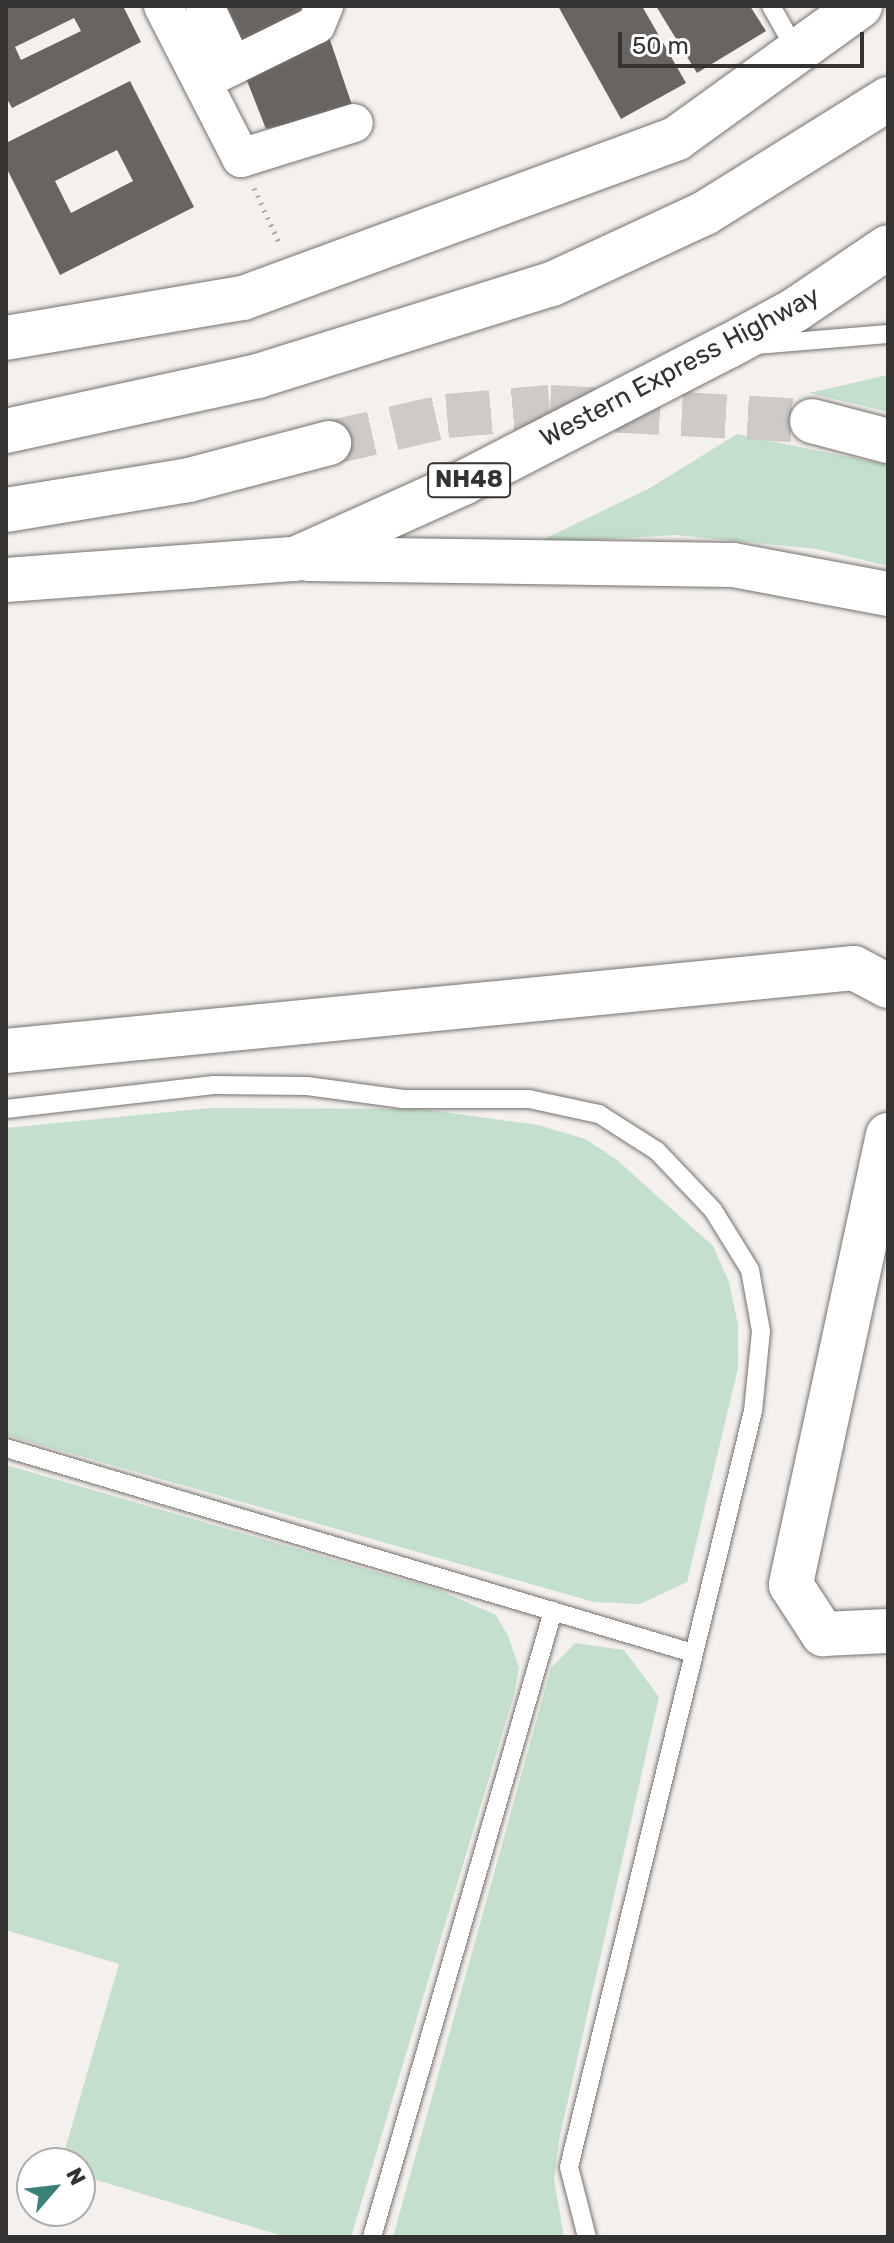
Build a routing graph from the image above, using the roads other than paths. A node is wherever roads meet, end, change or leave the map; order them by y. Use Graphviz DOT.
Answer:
graph roads {
  1 [pos="163,6"];
  2 [pos="205,6"];
  3 [pos="324,6"];
  4 [pos="771,6"];
  5 [pos="860,6"];
  6 [pos="799,54"];
  7 [pos="218,73"];
  8 [pos="888,99"];
  9 [pos="354,123"];
  10 [pos="888,247"];
  11 [pos="888,334"];
  12 [pos="6,338"];
  13 [pos="729,346"];
  14 [pos="812,421"];
  15 [pos="6,431"];
  16 [pos="888,441"];
  17 [pos="329,443"];
  18 [pos="6,510"];
  19 [pos="295,559"];
  20 [pos="6,580"];
  21 [pos="888,594"];
  22 [pos="888,986"];
  23 [pos="6,1051"];
  24 [pos="6,1109"];
  25 [pos="888,1135"];
  26 [pos="6,1448"];
  27 [pos="553,1611"];
  28 [pos="888,1631"];
  29 [pos="693,1653"];
  30 [pos="372,2237"];
  31 [pos="587,2237"];
  1 -- 7 [label="street"];
  2 -- 7 [label="street"];
  3 -- 7 [label="street"];
  4 -- 6 [label="lane"];
  5 -- 6 [label="main road"];
  6 -- 12 [label="main road"];
  7 -- 9 [label="street"];
  8 -- 15 [label="main road"];
  10 -- 13 [label="main road, Western Express Highway / NH48"];
  11 -- 13 [label="lane"];
  13 -- 19 [label="main road, Western Express Highway / NH48"];
  14 -- 16 [label="main road"];
  17 -- 18 [label="main road"];
  19 -- 20 [label="main road, Western Express Highway / NH48"];
  19 -- 21 [label="main road"];
  22 -- 23 [label="main road"];
  24 -- 29 [label="lane"];
  25 -- 28 [label="main road"];
  26 -- 27 [label="lane"];
  27 -- 29 [label="lane"];
  27 -- 30 [label="lane"];
  29 -- 31 [label="lane"];
}
